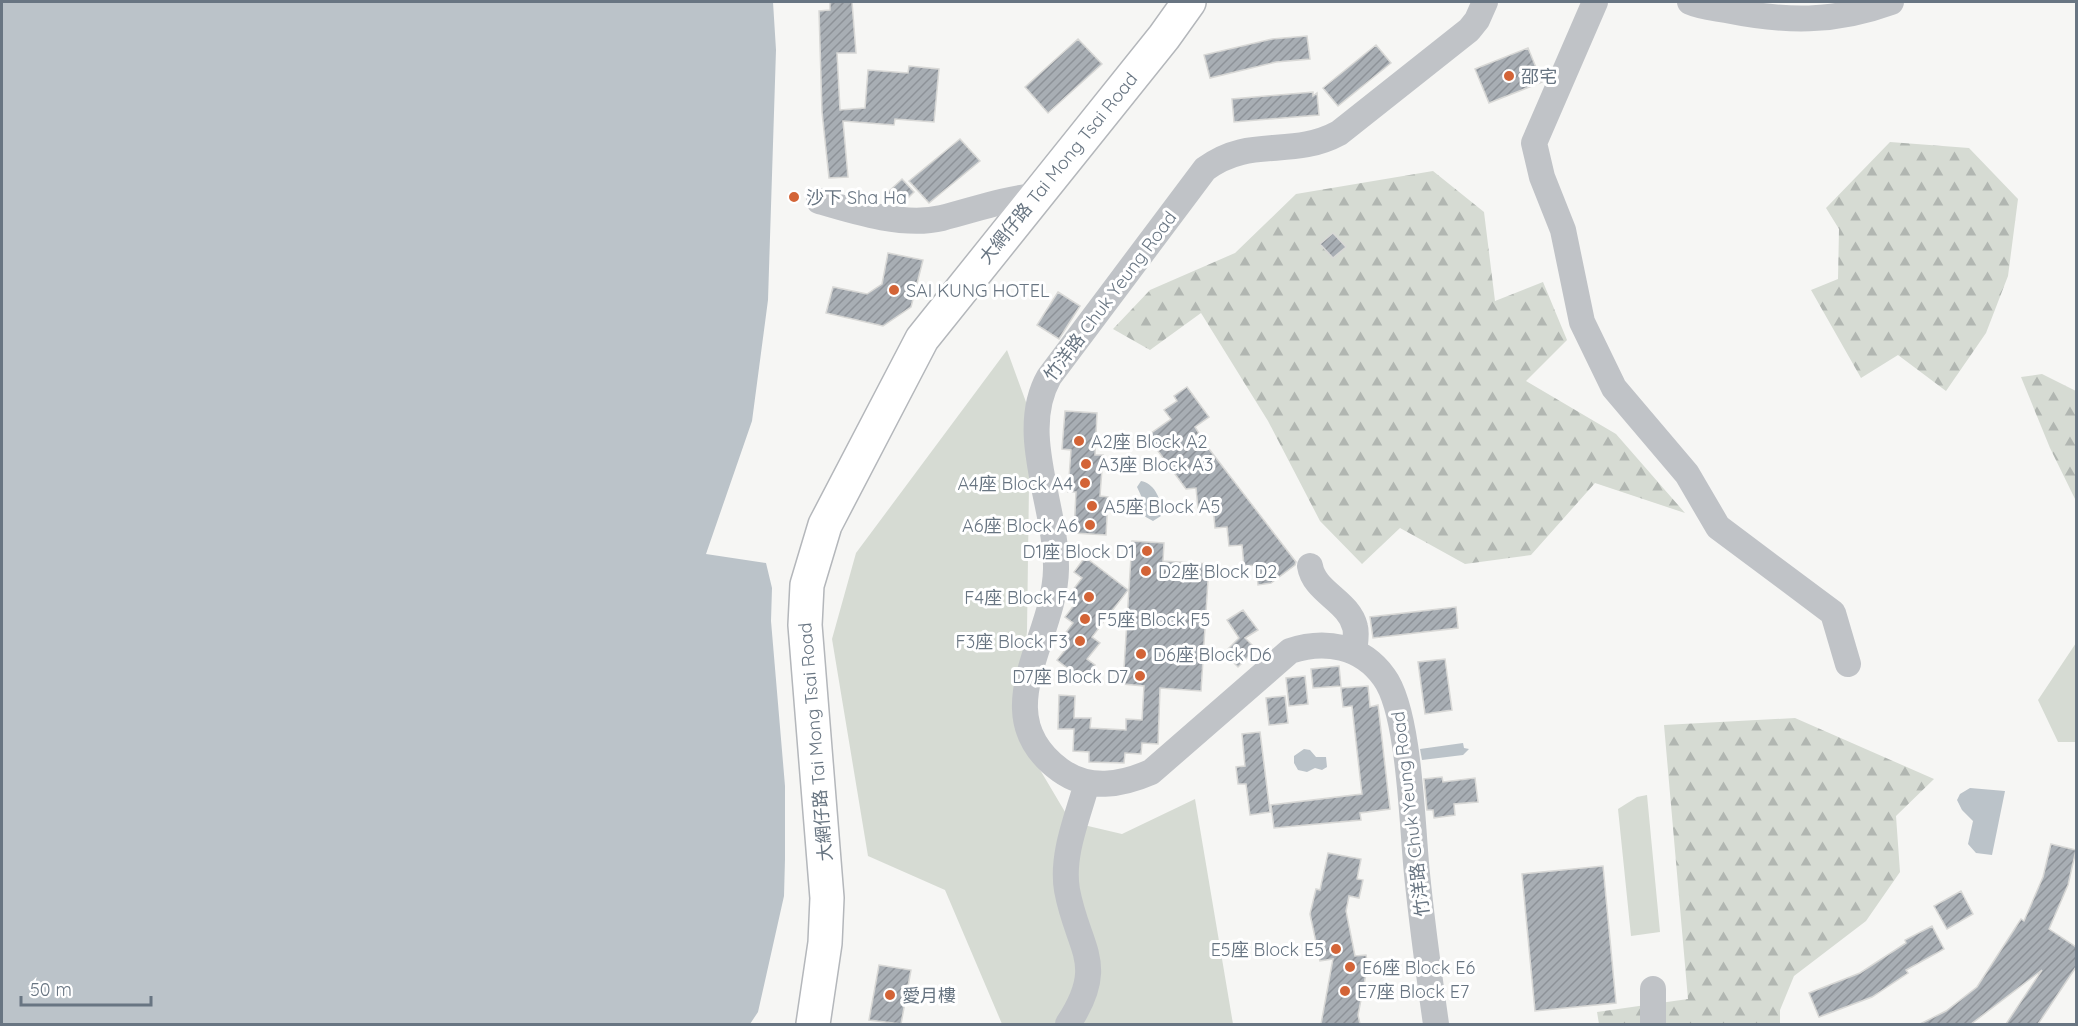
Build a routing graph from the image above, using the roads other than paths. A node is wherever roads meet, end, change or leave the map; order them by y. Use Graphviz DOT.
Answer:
graph roads {
  1 [pos="1189,2"];
  2 [pos="1485,2"];
  3 [pos="1595,2"];
  4 [pos="1690,2"];
  5 [pos="1891,2"];
  6 [pos="1036,196"];
  7 [pos="819,201"];
  8 [pos="1310,566"];
  9 [pos="1354,652"];
  10 [pos="1848,664"];
  11 [pos="1087,783"];
  12 [pos="1653,989"];
  13 [pos="813,1024"];
  14 [pos="1068,1024"];
  15 [pos="1436,1024"];
  16 [pos="1653,1024"];
  1 -- 6 [label="main road, 大網仔路 Tai Mong Tsai Road"];
  2 -- 11 [label="street, 竹洋路 Chuk Yeung Road"];
  3 -- 10 [label="street"];
  4 -- 5 [label="street"];
  6 -- 7 [label="street"];
  6 -- 13 [label="main road, 大網仔路 Tai Mong Tsai Road"];
  8 -- 9 [label="street"];
  9 -- 11 [label="street, 竹洋路 Chuk Yeung Road"];
  9 -- 15 [label="street, 竹洋路 Chuk Yeung Road"];
  11 -- 14 [label="street"];
  12 -- 16 [label="street"];
}
